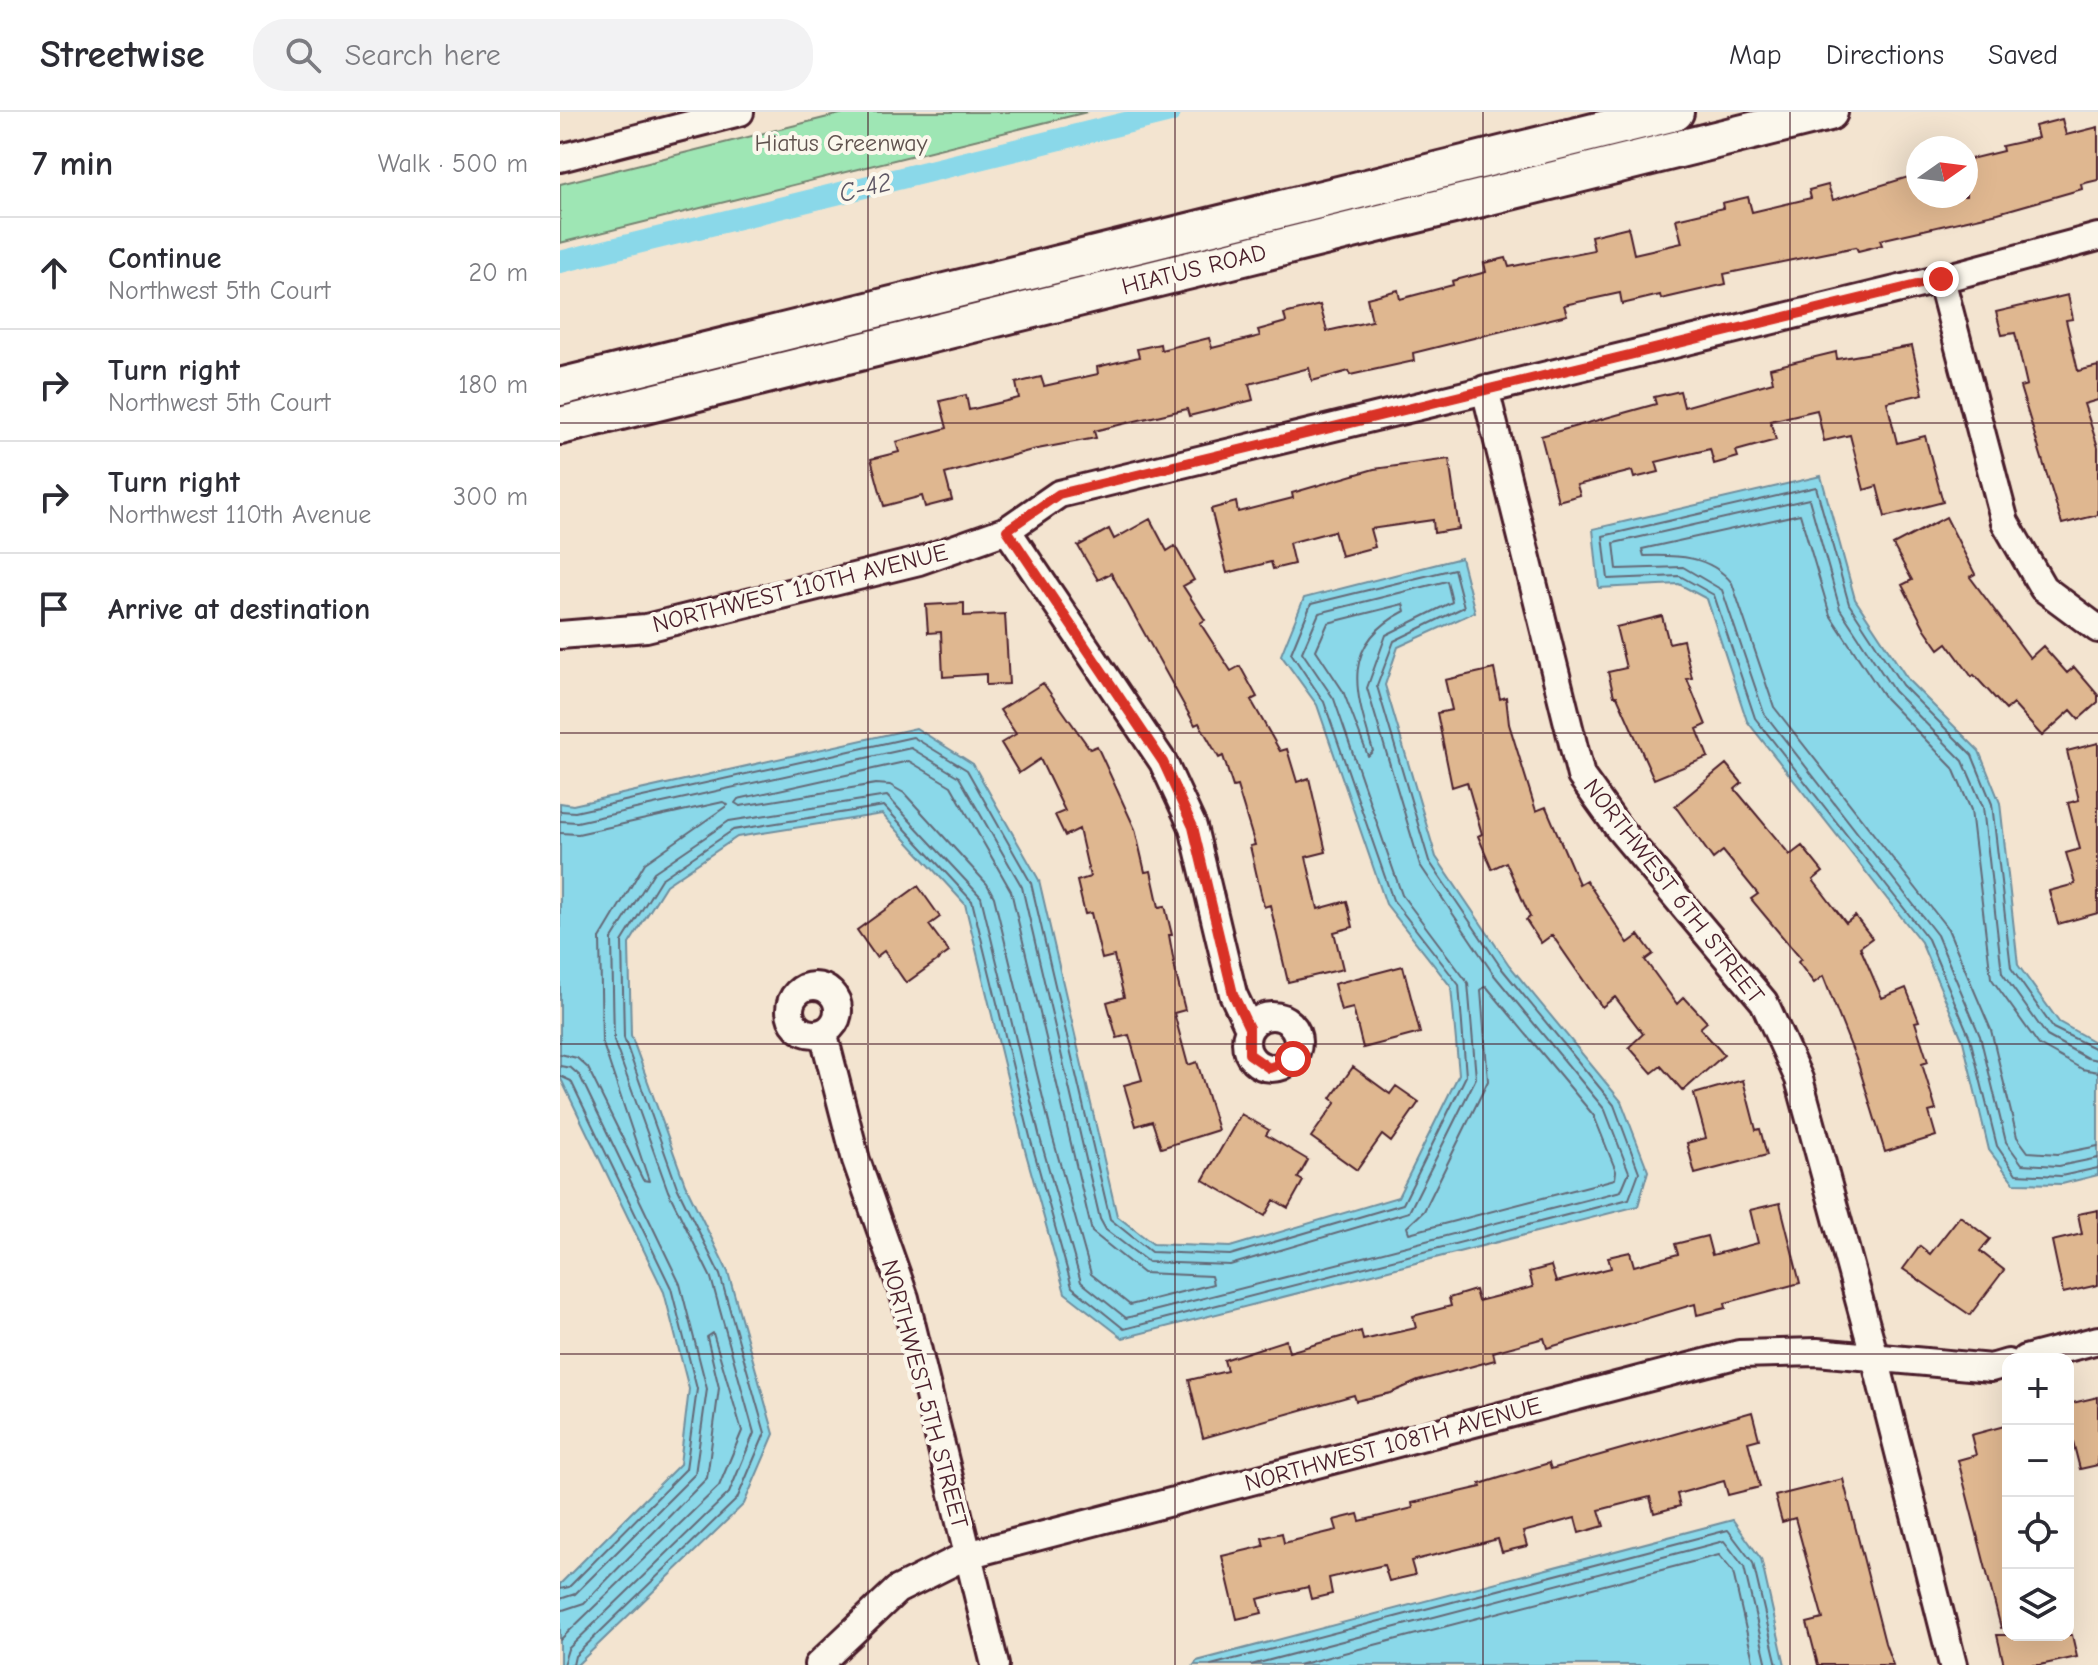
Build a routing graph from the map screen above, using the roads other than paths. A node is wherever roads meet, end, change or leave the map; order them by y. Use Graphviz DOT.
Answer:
graph roads {
  1 [pos="740,112"];
  2 [pos="1675,112"];
  3 [pos="1829,112"];
  4 [pos="672,120"];
  5 [pos="560,158"];
  6 [pos="2098,237"];
  7 [pos="1941,279"];
  8 [pos="944,292"];
  9 [pos="953,329"];
  10 [pos="560,387"];
  11 [pos="1485,389"];
  12 [pos="560,426"];
  13 [pos="1007,530"];
  14 [pos="2098,629"];
  15 [pos="560,635"];
  16 [pos="1249,1028"];
  17 [pos="823,1032"];
  18 [pos="2098,1340"];
  19 [pos="2048,1353"];
  20 [pos="1875,1358"];
  21 [pos="2002,1365"];
  22 [pos="967,1555"];
  23 [pos="818,1665"];
  24 [pos="995,1665"];
  25 [pos="1953,1665"];
  1 -- 4 [label="street"];
  2 -- 8 [label="main road, HIATUS ROAD"];
  3 -- 9 [label="main road, HIATUS ROAD"];
  4 -- 5 [label="street"];
  6 -- 7 [label="street, NORTHWEST 110TH AVENUE"];
  7 -- 11 [label="street, NORTHWEST 110TH AVENUE"];
  7 -- 14 [label="street"];
  8 -- 9 [label="main road"];
  8 -- 10 [label="main road, HIATUS ROAD"];
  9 -- 12 [label="main road, HIATUS ROAD"];
  11 -- 13 [label="street, NORTHWEST 110TH AVENUE"];
  11 -- 20 [label="street, NORTHWEST 6TH STREET"];
  13 -- 15 [label="street, NORTHWEST 110TH AVENUE"];
  13 -- 16 [label="street"];
  17 -- 22 [label="street, NORTHWEST 5TH STREET"];
  18 -- 19 [label="street"];
  20 -- 21 [label="street, NORTHWEST 108TH AVENUE"];
  20 -- 22 [label="street, NORTHWEST 108TH AVENUE"];
  20 -- 25 [label="street, NORTHWEST 6TH STREET"];
  22 -- 23 [label="street, NORTHWEST 108TH AVENUE"];
  22 -- 24 [label="street, NORTHWEST 5TH STREET"];
}
